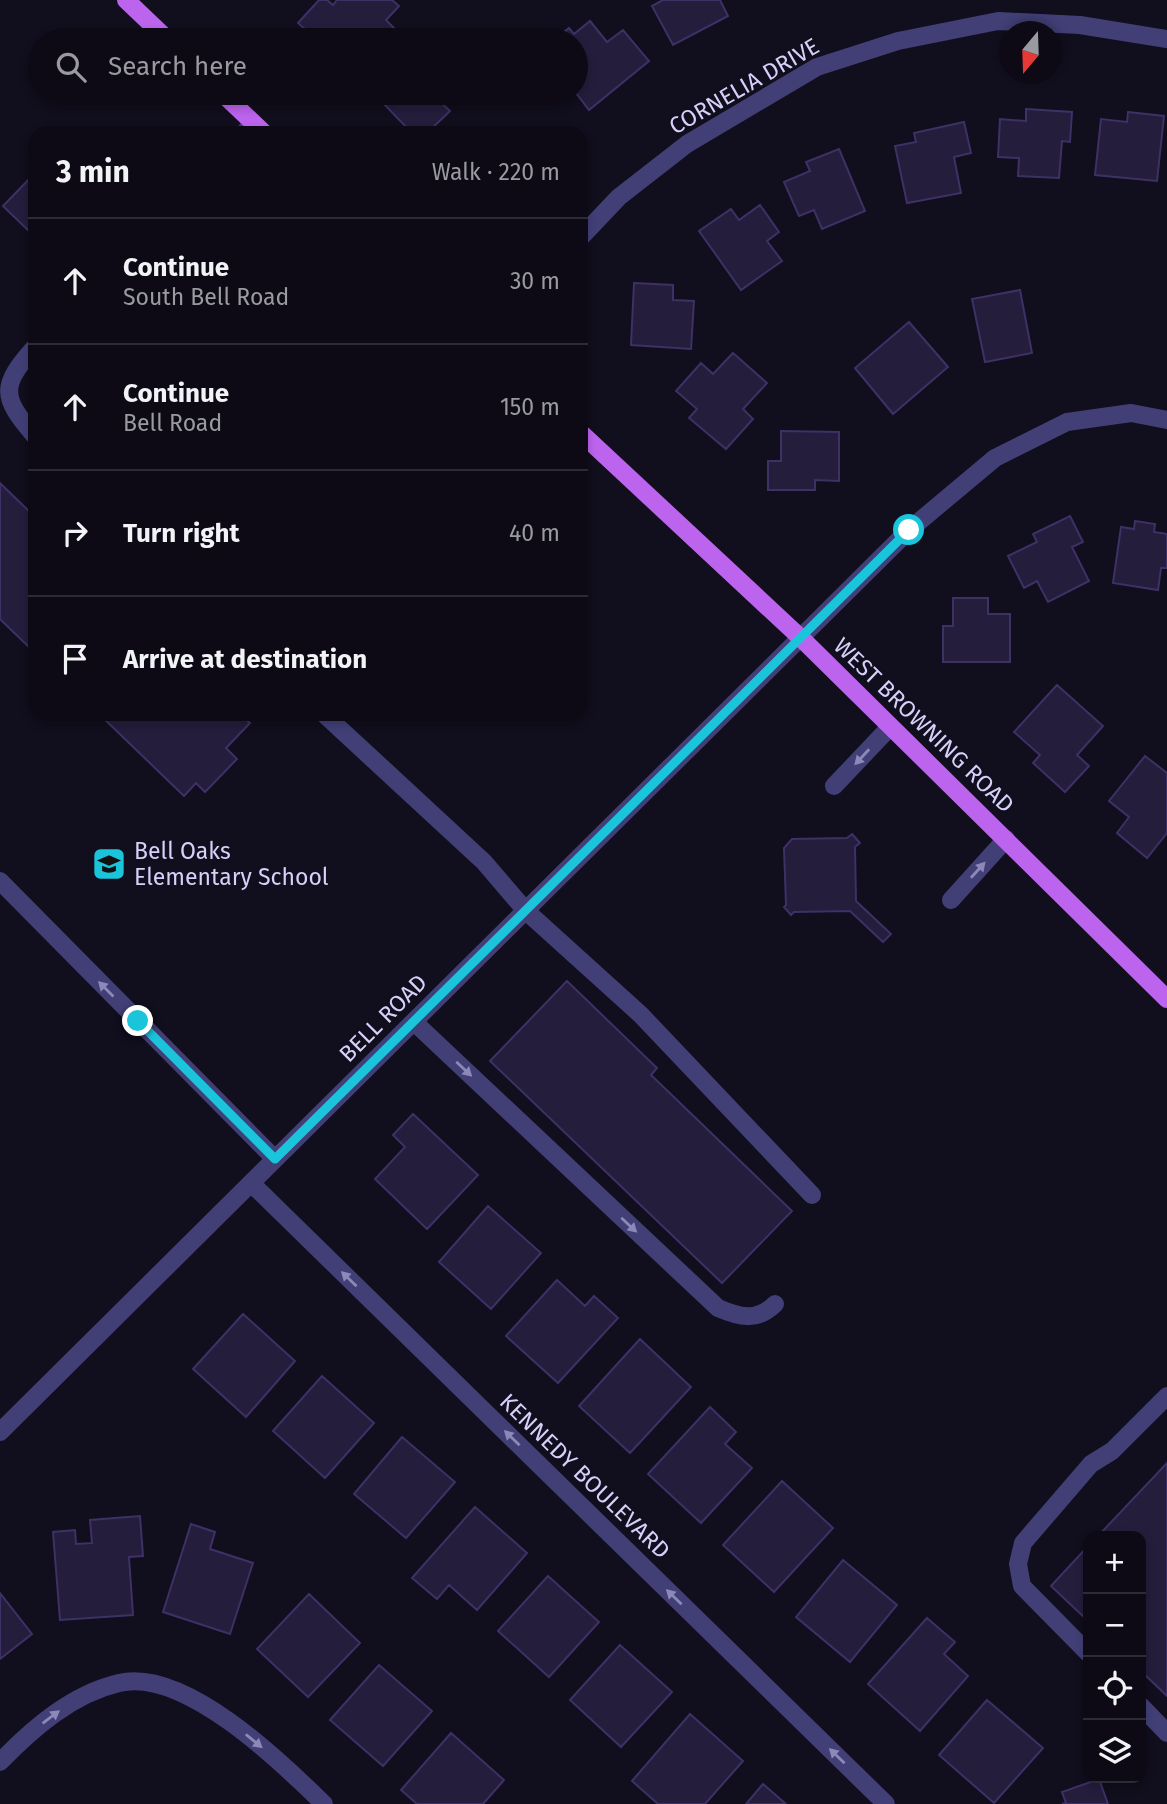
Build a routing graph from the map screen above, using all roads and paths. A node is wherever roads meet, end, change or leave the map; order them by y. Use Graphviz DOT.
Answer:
graph roads {
  1 [pos="126,0"];
  2 [pos="155,28"];
  3 [pos="1167,38"];
  4 [pos="232,105"];
  5 [pos="251,126"];
  6 [pos="588,230"];
  7 [pos="28,356"];
  8 [pos="1167,421"];
  9 [pos="28,428"];
  10 [pos="588,440"];
  11 [pos="802,639"];
  12 [pos="332,721"];
  13 [pos="890,727"];
  14 [pos="834,786"];
  15 [pos="1006,839"];
  16 [pos="0,881"];
  17 [pos="951,900"];
  18 [pos="526,911"];
  19 [pos="1167,999"];
  20 [pos="414,1022"];
  21 [pos="275,1159"];
  22 [pos="251,1183"];
  23 [pos="812,1195"];
  24 [pos="775,1304"];
  25 [pos="1167,1396"];
  26 [pos="0,1432"];
  27 [pos="1083,1648"];
  28 [pos="1146,1711"];
  29 [pos="1167,1733"];
  30 [pos="0,1762"];
  31 [pos="324,1804"];
  32 [pos="886,1804"];
  1 -- 2 [label="main road"];
  3 -- 6 [label="street, CORNELIA DRIVE"];
  4 -- 5 [label="main road"];
  7 -- 9 [label="street"];
  8 -- 11 [label="street, BELL ROAD"];
  10 -- 11 [label="main road, WEST BROWNING ROAD"];
  11 -- 13 [label="main road, WEST BROWNING ROAD"];
  11 -- 18 [label="street, BELL ROAD"];
  12 -- 18 [label="street"];
  13 -- 14 [label="street, one-way"];
  13 -- 15 [label="main road, WEST BROWNING ROAD"];
  17 -- 15 [label="street, one-way"];
  15 -- 19 [label="main road, WEST BROWNING ROAD"];
  21 -- 16 [label="street, one-way"];
  18 -- 20 [label="street, BELL ROAD"];
  18 -- 23 [label="street"];
  20 -- 21 [label="street, BELL ROAD"];
  20 -- 24 [label="street, one-way"];
  21 -- 22 [label="street, BELL ROAD"];
  22 -- 26 [label="street, BELL ROAD"];
  32 -- 22 [label="street, KENNEDY BOULEVARD, one-way"];
  25 -- 27 [label="street"];
  28 -- 29 [label="street"];
  30 -- 31 [label="street, one-way"];
}
